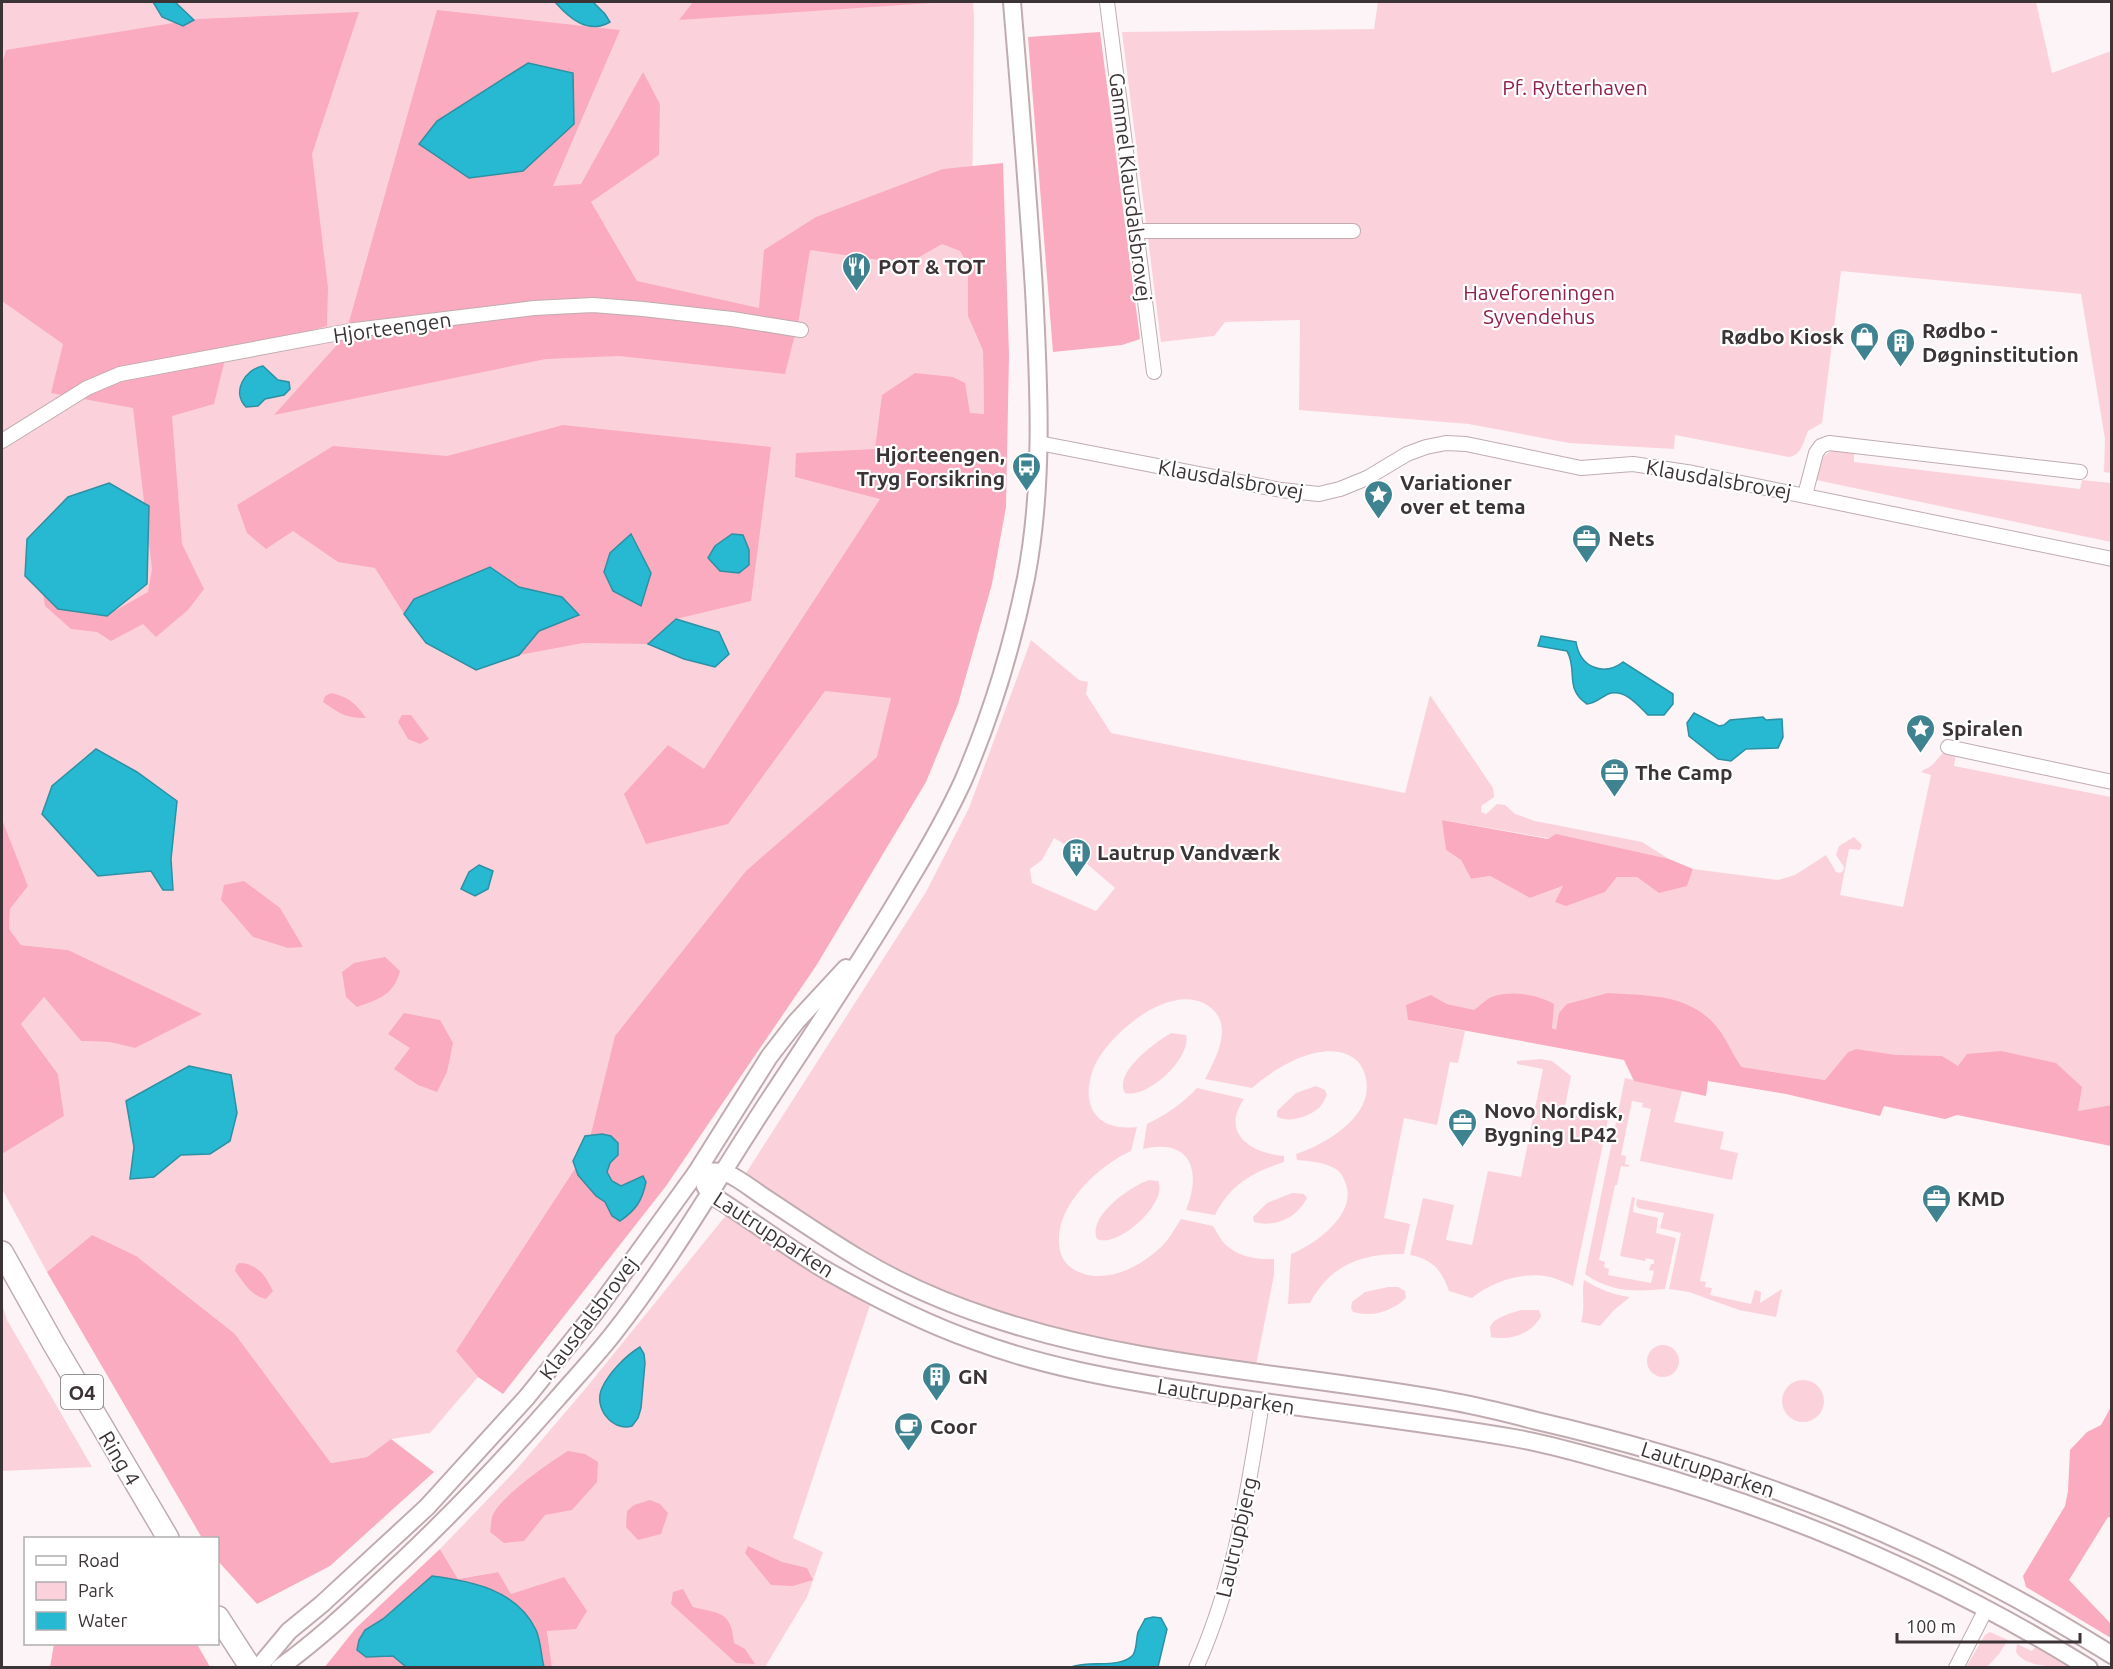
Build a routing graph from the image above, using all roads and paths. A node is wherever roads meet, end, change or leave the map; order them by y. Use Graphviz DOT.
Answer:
graph roads {
  1 [pos="1012,2"];
  2 [pos="1107,2"];
  3 [pos="1136,231"];
  4 [pos="1353,231"];
  5 [pos="801,330"];
  6 [pos="1154,372"];
  7 [pos="2,441"];
  8 [pos="1039,443"];
  9 [pos="2080,472"];
  10 [pos="1805,495"];
  11 [pos="2112,560"];
  12 [pos="1948,747"];
  13 [pos="2112,782"];
  14 [pos="877,935"];
  15 [pos="724,1172"];
  16 [pos="696,1173"];
  17 [pos="710,1194"];
  18 [pos="2,1252"];
  19 [pos="1267,1374"];
  20 [pos="1262,1403"];
  21 [pos="167,1537"];
  22 [pos="1997,1588"];
  23 [pos="1986,1609"];
  24 [pos="219,1619"];
  25 [pos="2112,1654"];
  26 [pos="251,1668"];
  27 [pos="258,1668"];
  28 [pos="279,1668"];
  29 [pos="1196,1668"];
  30 [pos="1956,1668"];
  31 [pos="2089,1668"];
  1 -- 8 [label="street, Klausdalsbrovej"];
  2 -- 3 [label="street, Gammel Klausdalsbrovej"];
  3 -- 4 [label="street"];
  3 -- 6 [label="street, Gammel Klausdalsbrovej"];
  5 -- 7 [label="street, Hjorteengen"];
  8 -- 10 [label="street, Klausdalsbrovej"];
  8 -- 14 [label="street, Klausdalsbrovej"];
  9 -- 10 [label="street, Klausdalsbrovej"];
  10 -- 11 [label="street, Klausdalsbrovej"];
  12 -- 13 [label="street"];
  14 -- 15 [label="street, Klausdalsbrovej"];
  14 -- 16 [label="street, Klausdalsbrovej"];
  15 -- 16 [label="street, Lautrupparken"];
  15 -- 17 [label="street, Klausdalsbrovej"];
  15 -- 19 [label="street, Lautrupparken"];
  16 -- 17 [label="street, Lautrupparken"];
  16 -- 27 [label="street, Klausdalsbrovej"];
  17 -- 20 [label="street, Lautrupparken"];
  17 -- 28 [label="street, Klausdalsbrovej"];
  18 -- 21 [label="main road, Ring 4 / O4"];
  19 -- 20 [label="street"];
  19 -- 22 [label="street, Lautrupparken"];
  20 -- 23 [label="street, Lautrupparken"];
  20 -- 29 [label="street, Lautrupbjerg"];
  22 -- 23 [label="street"];
  22 -- 25 [label="street, Lautrupparken"];
  23 -- 30 [label="street"];
  23 -- 31 [label="street, Lautrupparken"];
  24 -- 26 [label="main road"];
}
